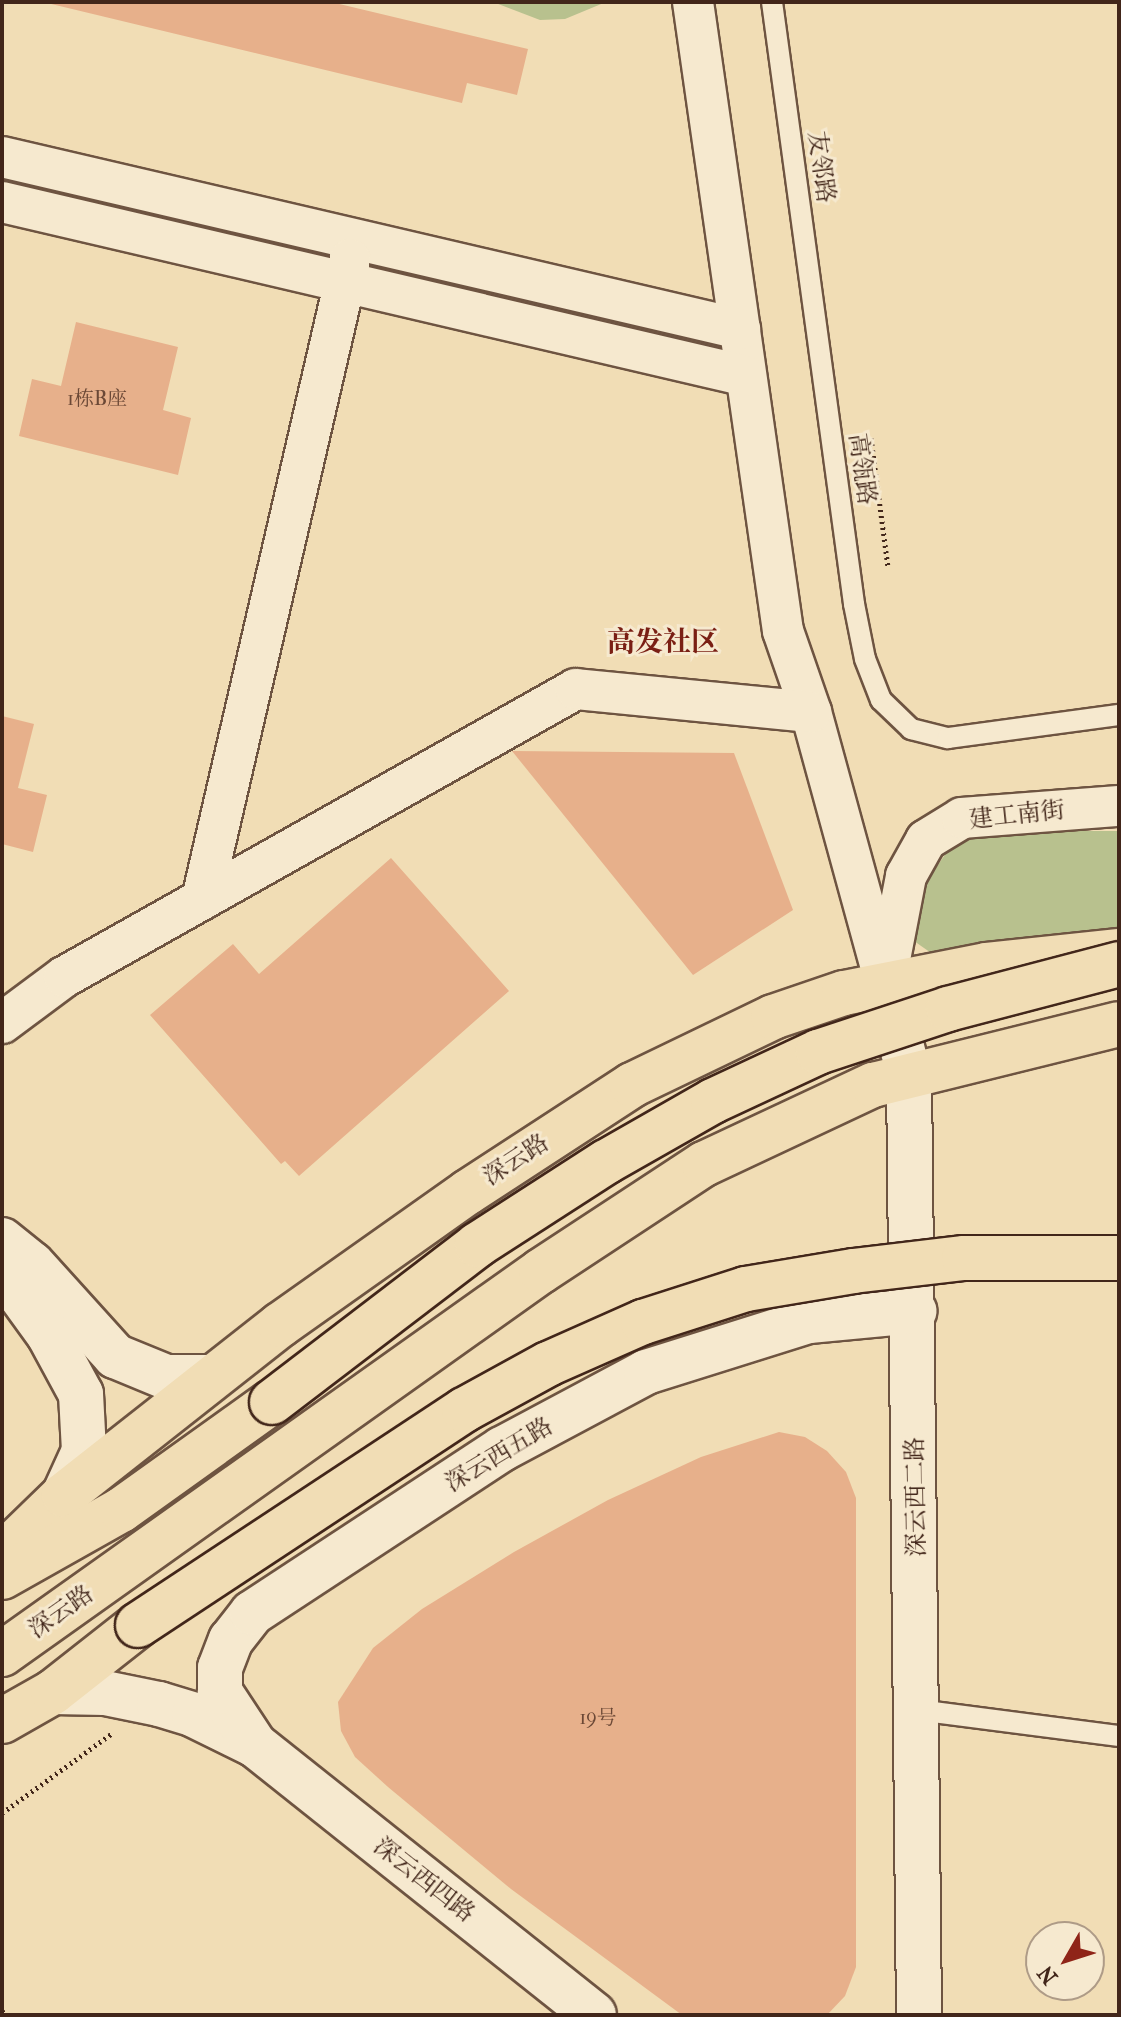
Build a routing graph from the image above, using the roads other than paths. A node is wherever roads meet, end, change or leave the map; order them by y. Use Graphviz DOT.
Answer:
graph roads {
  1 [pos="693,2"];
  2 [pos="772,2"];
  3 [pos="2,157"];
  4 [pos="2,202"];
  5 [pos="355,239"];
  6 [pos="345,282"];
  7 [pos="740,329"];
  8 [pos="818,340"];
  9 [pos="746,376"];
  10 [pos="811,712"];
  11 [pos="1119,715"];
  12 [pos="1119,806"];
  13 [pos="202,899"];
  14 [pos="1119,951"];
  15 [pos="1119,964"];
  16 [pos="885,983"];
  17 [pos="2,1023"];
  18 [pos="1119,1024"];
  19 [pos="909,1075"];
  20 [pos="2,1240"];
  21 [pos="1119,1258"];
  22 [pos="2,1270"];
  23 [pos="915,1311"];
  24 [pos="209,1377"];
  25 [pos="64,1495"];
  26 [pos="2,1555"];
  27 [pos="2,1577"];
  28 [pos="2,1654"];
  29 [pos="53,1692"];
  30 [pos="918,1710"];
  31 [pos="2,1721"];
  32 [pos="1119,1736"];
  33 [pos="255,1745"];
  34 [pos="594,2015"];
  35 [pos="919,2015"];
  1 -- 7 [label="street"];
  2 -- 8 [label="lane, 友邻路"];
  3 -- 5 [label="street"];
  4 -- 6 [label="street"];
  5 -- 6 [label="street"];
  5 -- 7 [label="street"];
  6 -- 9 [label="street"];
  6 -- 13 [label="street"];
  7 -- 9 [label="street"];
  8 -- 11 [label="lane, 高瓴路"];
  9 -- 10 [label="street"];
  10 -- 13 [label="street"];
  10 -- 16 [label="street"];
  12 -- 16 [label="street, 建工南街"];
  13 -- 17 [label="street"];
  14 -- 16 [label="main road, 深云路"];
  15 -- 27 [label="main road, bridge"];
  16 -- 19 [label="street, 深云西二路"];
  16 -- 24 [label="main road, 深云路"];
  18 -- 19 [label="main road, 深云路"];
  19 -- 23 [label="street, 深云西二路"];
  19 -- 28 [label="main road, 深云路"];
  20 -- 24 [label="street"];
  21 -- 29 [label="main road, bridge"];
  22 -- 25 [label="street"];
  23 -- 30 [label="street, 深云西二路"];
  23 -- 33 [label="street, 深云西五路"];
  24 -- 25 [label="main road, 深云路"];
  25 -- 26 [label="main road, 深云路"];
  29 -- 31 [label="main road"];
  29 -- 33 [label="street"];
  30 -- 32 [label="lane"];
  30 -- 35 [label="street, 深云西二路"];
  33 -- 34 [label="street, 深云西四路"];
}
